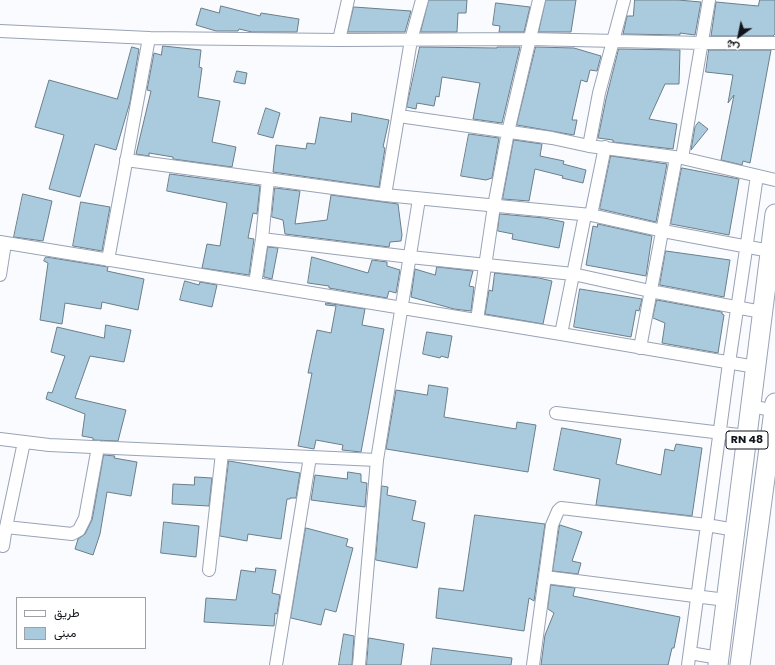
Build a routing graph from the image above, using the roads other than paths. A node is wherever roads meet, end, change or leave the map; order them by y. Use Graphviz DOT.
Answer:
graph roads {
  1 [pos="348,0"];
  2 [pos="422,0"];
  3 [pos="539,0"];
  4 [pos="624,0"];
  5 [pos="709,0"];
  6 [pos="0,31"];
  7 [pos="149,38"];
  8 [pos="530,39"];
  9 [pos="339,40"];
  10 [pos="411,40"];
  11 [pos="613,40"];
  12 [pos="703,43"];
  13 [pos="775,43"];
  14 [pos="399,116"];
  15 [pos="508,132"];
  16 [pos="589,146"];
  17 [pos="605,148"];
  18 [pos="679,158"];
  19 [pos="126,160"];
  20 [pos="757,176"];
  21 [pos="268,179"];
  22 [pos="775,180"];
  23 [pos="385,195"];
  24 [pos="419,199"];
  25 [pos="494,206"];
  26 [pos="775,214"];
  27 [pos="588,215"];
  28 [pos="663,231"];
  29 [pos="262,239"];
  30 [pos="3,243"];
  31 [pos="746,246"];
  32 [pos="770,251"];
  33 [pos="410,257"];
  34 [pos="108,260"];
  35 [pos="485,265"];
  36 [pos="574,274"];
  37 [pos="0,275"];
  38 [pos="255,284"];
  39 [pos="650,291"];
  40 [pos="737,307"];
  41 [pos="401,308"];
  42 [pos="762,312"];
  43 [pos="477,320"];
  44 [pos="561,334"];
  45 [pos="640,348"];
  46 [pos="729,363"];
  47 [pos="756,367"];
  48 [pos="751,406"];
  49 [pos="775,408"];
  50 [pos="556,413"];
  51 [pos="719,433"];
  52 [pos="747,436"];
  53 [pos="0,439"];
  54 [pos="24,442"];
  55 [pos="98,447"];
  56 [pos="222,453"];
  57 [pos="310,457"];
  58 [pos="377,460"];
  59 [pos="707,525"];
  60 [pos="6,527"];
  61 [pos="735,530"];
  62 [pos="0,545"];
  63 [pos="209,570"];
  64 [pos="545,576"];
  65 [pos="697,596"];
  66 [pos="726,600"];
  67 [pos="690,653"];
  68 [pos="718,661"];
  69 [pos="276,665"];
  70 [pos="359,665"];
  71 [pos="533,665"];
  72 [pos="688,665"];
  73 [pos="740,665"];
  1 -- 9 [label="street"];
  2 -- 10 [label="street"];
  3 -- 8 [label="street"];
  4 -- 11 [label="street"];
  5 -- 12 [label="street"];
  6 -- 7 [label="street"];
  7 -- 9 [label="street"];
  7 -- 19 [label="street"];
  8 -- 10 [label="street"];
  8 -- 11 [label="street"];
  8 -- 15 [label="street"];
  9 -- 10 [label="street"];
  10 -- 14 [label="street"];
  11 -- 12 [label="street"];
  11 -- 16 [label="street"];
  12 -- 13 [label="street"];
  12 -- 18 [label="street"];
  14 -- 15 [label="street"];
  14 -- 23 [label="street"];
  15 -- 16 [label="street"];
  15 -- 25 [label="street"];
  16 -- 17 [label="street"];
  17 -- 18 [label="street"];
  17 -- 27 [label="street"];
  18 -- 20 [label="street"];
  18 -- 28 [label="street"];
  19 -- 21 [label="street"];
  19 -- 34 [label="street"];
  20 -- 22 [label="street"];
  20 -- 31 [label="street"];
  21 -- 23 [label="street"];
  21 -- 29 [label="street"];
  23 -- 24 [label="street"];
  24 -- 25 [label="street"];
  24 -- 33 [label="street"];
  25 -- 27 [label="street"];
  25 -- 35 [label="street"];
  26 -- 32 [label="main road, RN 48"];
  27 -- 28 [label="street"];
  27 -- 36 [label="street"];
  28 -- 31 [label="street"];
  28 -- 39 [label="street"];
  29 -- 33 [label="street"];
  29 -- 38 [label="street"];
  30 -- 34 [label="street"];
  30 -- 37 [label="street"];
  31 -- 32 [label="street"];
  31 -- 40 [label="street"];
  32 -- 42 [label="main road, RN 48"];
  33 -- 35 [label="street"];
  33 -- 41 [label="street"];
  34 -- 38 [label="street"];
  35 -- 36 [label="street"];
  35 -- 43 [label="street"];
  36 -- 39 [label="street"];
  36 -- 44 [label="street"];
  38 -- 41 [label="street"];
  39 -- 40 [label="street"];
  39 -- 45 [label="street"];
  40 -- 42 [label="street"];
  40 -- 46 [label="street"];
  41 -- 43 [label="street"];
  41 -- 58 [label="street"];
  42 -- 47 [label="main road, RN 48"];
  43 -- 44 [label="street"];
  44 -- 45 [label="street"];
  45 -- 46 [label="street"];
  46 -- 47 [label="street"];
  46 -- 51 [label="street"];
  47 -- 48 [label="main road, RN 48"];
  48 -- 49 [label="street"];
  48 -- 52 [label="main road, RN 48"];
  49 -- 73 [label="main road, RN 48"];
  50 -- 51 [label="street"];
  51 -- 52 [label="street"];
  51 -- 59 [label="street"];
  52 -- 61 [label="main road, RN 48"];
  53 -- 54 [label="street"];
  54 -- 55 [label="street"];
  54 -- 60 [label="street"];
  55 -- 56 [label="street"];
  55 -- 60 [label="street"];
  56 -- 57 [label="street"];
  56 -- 63 [label="street"];
  57 -- 58 [label="street"];
  57 -- 69 [label="street"];
  58 -- 70 [label="street"];
  59 -- 61 [label="street"];
  59 -- 64 [label="street"];
  59 -- 65 [label="street"];
  60 -- 62 [label="street"];
  61 -- 66 [label="main road, RN 48"];
  64 -- 65 [label="street"];
  64 -- 71 [label="street"];
  65 -- 66 [label="street"];
  65 -- 67 [label="street"];
  66 -- 68 [label="main road, RN 48"];
  67 -- 68 [label="street"];
  67 -- 72 [label="street"];
}
